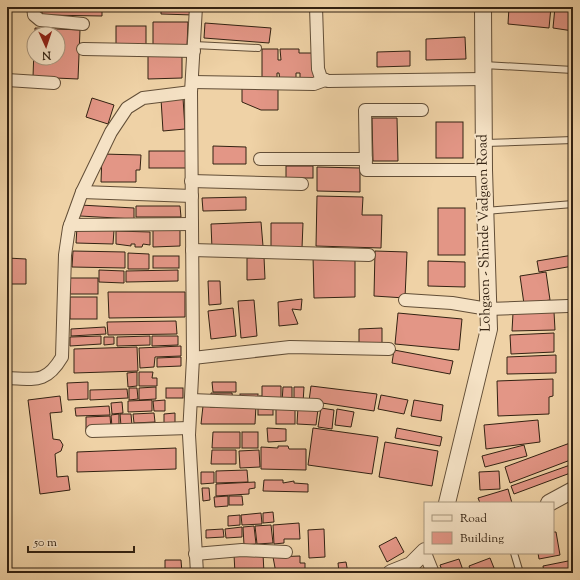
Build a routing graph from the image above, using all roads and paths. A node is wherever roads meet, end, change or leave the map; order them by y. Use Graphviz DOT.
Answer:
graph roads {
  1 [pos="33,7"];
  2 [pos="196,7"];
  3 [pos="316,7"];
  4 [pos="483,7"];
  5 [pos="83,24"];
  6 [pos="194,48"];
  7 [pos="258,48"];
  8 [pos="83,49"];
  9 [pos="573,70"];
  10 [pos="484,72"];
  11 [pos="7,80"];
  12 [pos="325,80"];
  13 [pos="54,83"];
  14 [pos="191,87"];
  15 [pos="422,110"];
  16 [pos="573,140"];
  17 [pos="484,143"];
  18 [pos="366,159"];
  19 [pos="260,160"];
  20 [pos="484,170"];
  21 [pos="191,181"];
  22 [pos="302,184"];
  23 [pos="82,192"];
  24 [pos="192,196"];
  25 [pos="573,204"];
  26 [pos="485,211"];
  27 [pos="70,224"];
  28 [pos="192,224"];
  29 [pos="192,250"];
  30 [pos="369,255"];
  31 [pos="405,300"];
  32 [pos="568,306"];
  33 [pos="488,309"];
  34 [pos="389,349"];
  35 [pos="193,358"];
  36 [pos="7,378"];
  37 [pos="191,400"];
  38 [pos="317,405"];
  39 [pos="189,428"];
  40 [pos="92,431"];
  41 [pos="573,490"];
  42 [pos="447,502"];
  43 [pos="551,502"];
  44 [pos="286,552"];
  45 [pos="424,553"];
  46 [pos="196,554"];
  47 [pos="426,554"];
  48 [pos="514,554"];
  49 [pos="197,573"];
  50 [pos="391,573"];
  51 [pos="433,573"];
  52 [pos="520,573"];
  1 -- 5 [label="street"];
  2 -- 6 [label="street"];
  3 -- 12 [label="street"];
  4 -- 10 [label="street, Lohgaon - Shinde Vadgaon Road"];
  6 -- 7 [label="lane"];
  6 -- 8 [label="street"];
  6 -- 14 [label="street"];
  9 -- 10 [label="lane"];
  10 -- 12 [label="street"];
  10 -- 17 [label="street, Lohgaon - Shinde Vadgaon Road"];
  11 -- 13 [label="street"];
  12 -- 14 [label="street"];
  14 -- 21 [label="street"];
  14 -- 23 [label="street"];
  15 -- 18 [label="street"];
  16 -- 17 [label="lane"];
  17 -- 20 [label="street, Lohgaon - Shinde Vadgaon Road"];
  18 -- 19 [label="street"];
  18 -- 20 [label="street"];
  20 -- 26 [label="street, Lohgaon - Shinde Vadgaon Road"];
  21 -- 22 [label="street"];
  21 -- 24 [label="street"];
  23 -- 24 [label="street"];
  23 -- 27 [label="street"];
  24 -- 28 [label="street"];
  25 -- 26 [label="lane"];
  26 -- 33 [label="street, Lohgaon - Shinde Vadgaon Road"];
  27 -- 28 [label="street"];
  27 -- 36 [label="street"];
  28 -- 29 [label="street"];
  29 -- 30 [label="street"];
  29 -- 35 [label="street"];
  31 -- 33 [label="street"];
  32 -- 33 [label="street"];
  33 -- 42 [label="street, Lohgaon - Shinde Vadgaon Road"];
  34 -- 35 [label="street"];
  35 -- 37 [label="street"];
  37 -- 38 [label="street"];
  37 -- 39 [label="street"];
  39 -- 40 [label="street"];
  39 -- 46 [label="street"];
  41 -- 43 [label="street"];
  44 -- 46 [label="street"];
  45 -- 50 [label="street"];
  46 -- 49 [label="street"];
  47 -- 51 [label="street"];
  48 -- 52 [label="lane"];
}
